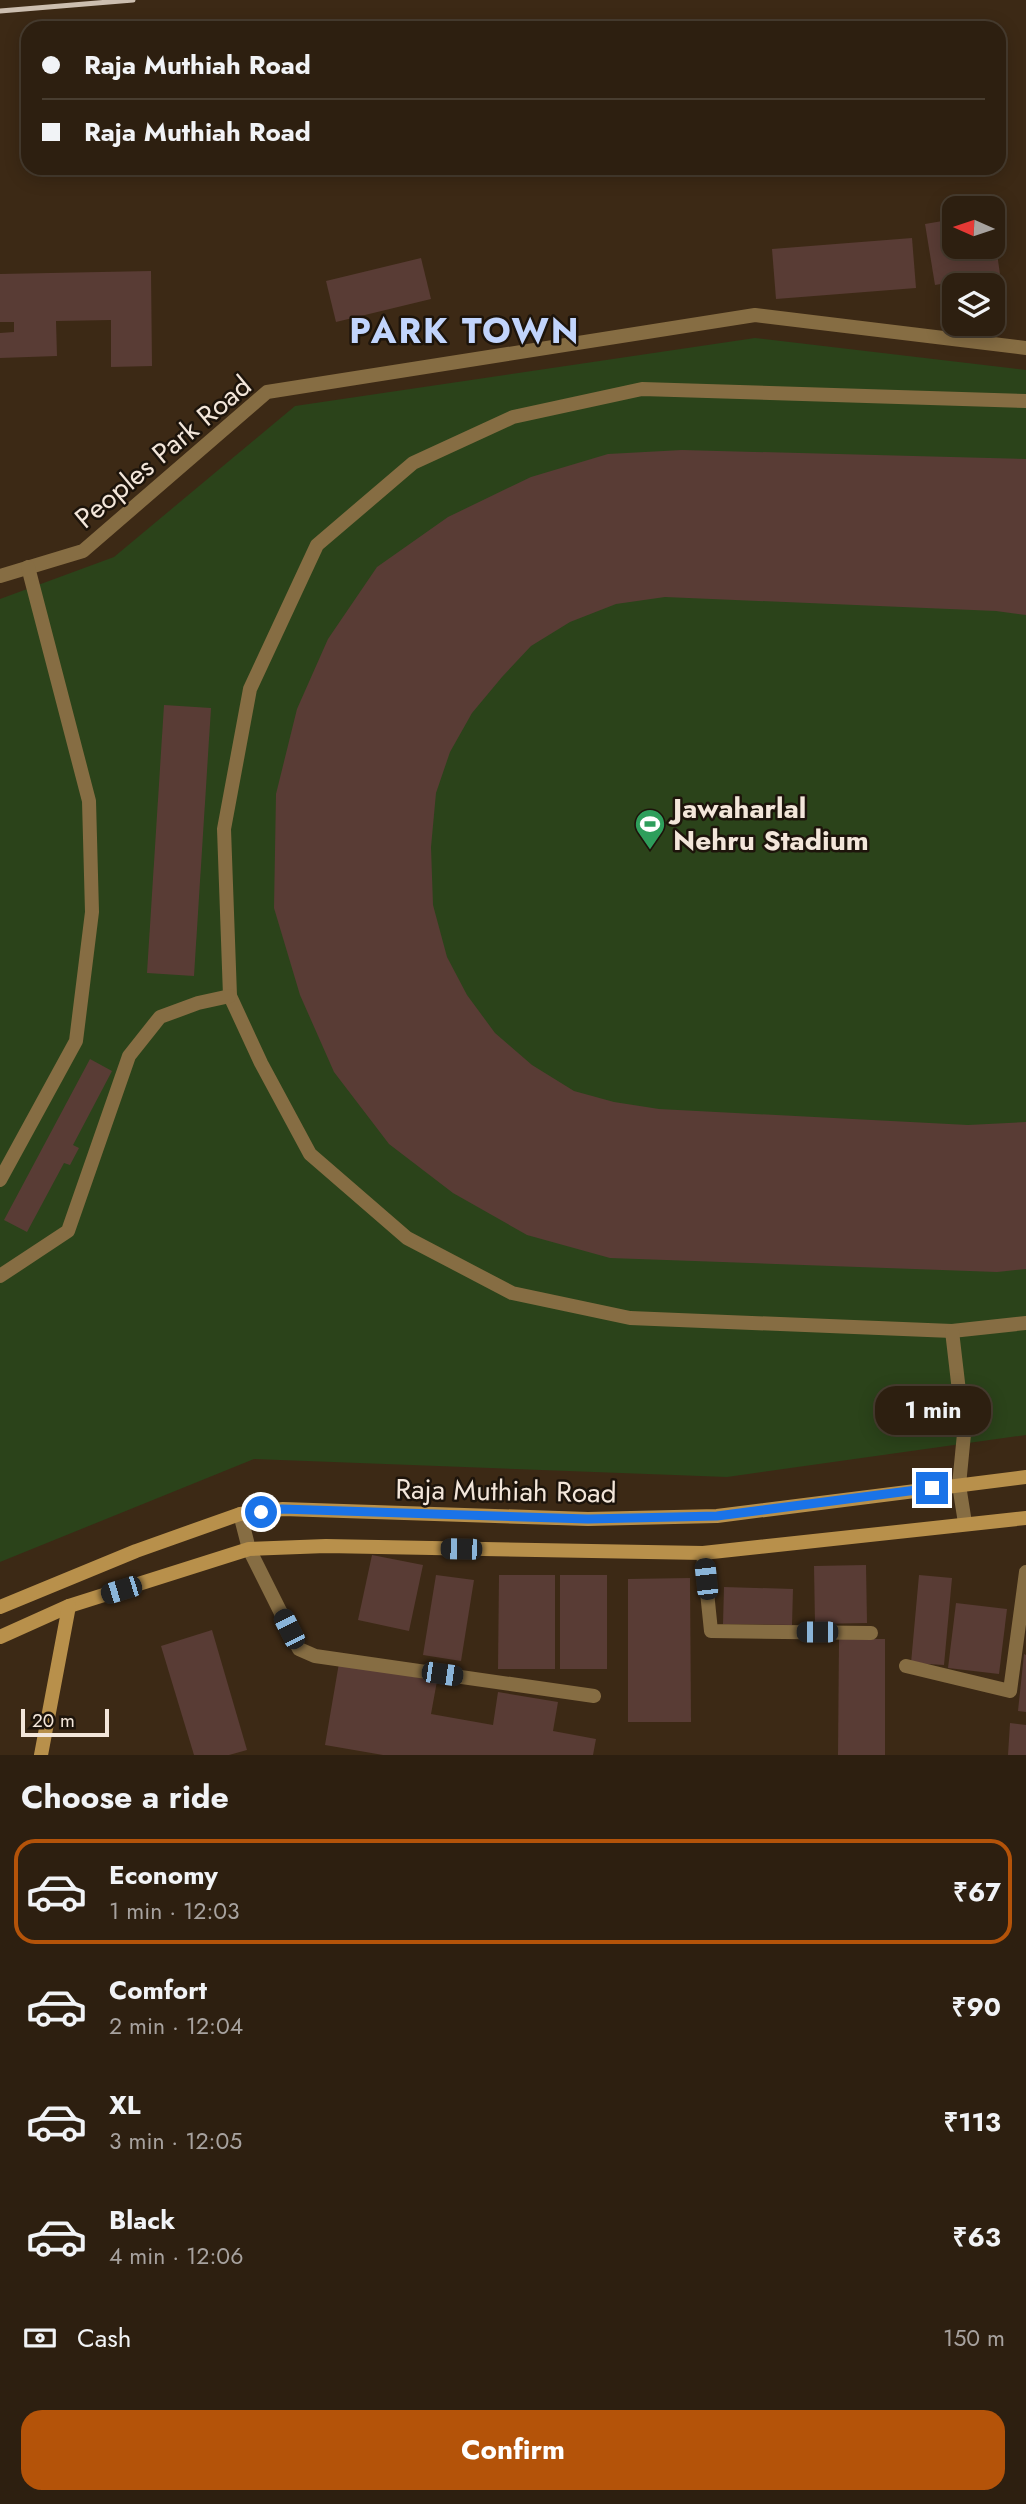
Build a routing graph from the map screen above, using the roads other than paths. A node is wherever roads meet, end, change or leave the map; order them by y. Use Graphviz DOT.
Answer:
graph roads {
  1 [pos="1026,348"];
  2 [pos="1026,401"];
  3 [pos="28,567"];
  4 [pos="0,576"];
  5 [pos="229,996"];
  6 [pos="0,1180"];
  7 [pos="0,1276"];
  8 [pos="1026,1323"];
  9 [pos="952,1331"];
  10 [pos="1026,1477"];
  11 [pos="959,1485"];
  12 [pos="240,1514"];
  13 [pos="1026,1518"];
  14 [pos="965,1523"];
  15 [pos="249,1549"];
  16 [pos="703,1553"];
  17 [pos="1026,1572"];
  18 [pos="69,1606"];
  19 [pos="0,1607"];
  20 [pos="871,1633"];
  21 [pos="0,1637"];
  22 [pos="905,1666"];
  23 [pos="594,1696"];
  24 [pos="41,1755"];
  1 -- 3 [label="street, Peoples Park Road"];
  2 -- 5 [label="street"];
  3 -- 4 [label="street, Peoples Park Road"];
  3 -- 6 [label="street"];
  5 -- 7 [label="street"];
  5 -- 9 [label="street"];
  8 -- 9 [label="street"];
  9 -- 11 [label="street"];
  10 -- 11 [label="main road, Raja Muthiah Road"];
  11 -- 12 [label="main road, Raja Muthiah Road"];
  11 -- 14 [label="street"];
  12 -- 15 [label="street"];
  12 -- 19 [label="main road, Raja Muthiah Road"];
  13 -- 14 [label="main road, Raja Muthiah Road"];
  14 -- 16 [label="main road, Raja Muthiah Road"];
  15 -- 16 [label="main road, Raja Muthiah Road"];
  15 -- 18 [label="main road, Raja Muthiah Road"];
  15 -- 23 [label="street"];
  16 -- 20 [label="street"];
  17 -- 22 [label="street"];
  18 -- 21 [label="main road, Raja Muthiah Road"];
  18 -- 24 [label="main road"];
}
